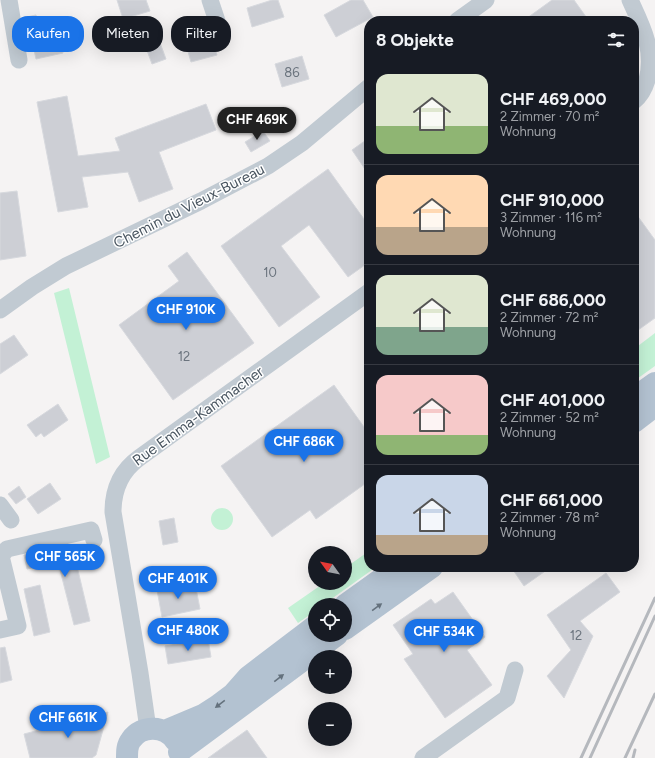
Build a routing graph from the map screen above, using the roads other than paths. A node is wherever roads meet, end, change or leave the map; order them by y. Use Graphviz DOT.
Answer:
graph roads {
  1 [pos="9,0"];
  2 [pos="210,0"];
  3 [pos="486,0"];
  4 [pos="630,0"];
  5 [pos="215,16"];
  6 [pos="464,16"];
  7 [pos="637,16"];
  8 [pos="639,21"];
  9 [pos="19,60"];
  10 [pos="364,90"];
  11 [pos="639,93"];
  12 [pos="364,296"];
  13 [pos="0,310"];
  14 [pos="655,383"];
  15 [pos="639,394"];
  16 [pos="655,406"];
  17 [pos="639,418"];
  18 [pos="0,505"];
  19 [pos="11,520"];
  20 [pos="94,540"];
  21 [pos="391,572"];
  22 [pos="425,572"];
  23 [pos="352,600"];
  24 [pos="352,624"];
  25 [pos="0,630"];
  26 [pos="308,631"];
  27 [pos="328,642"];
  28 [pos="515,670"];
  29 [pos="156,730"];
  30 [pos="179,755"];
  31 [pos="127,758"];
  32 [pos="423,758"];
  1 -- 9 [label="street"];
  2 -- 5 [label="street"];
  3 -- 6 [label="street"];
  4 -- 7 [label="street"];
  8 -- 11 [label="street"];
  10 -- 13 [label="street, Chemin du Vieux-Bureau"];
  12 -- 29 [label="street, Rue Emma-Kammacher"];
  14 -- 15 [label="main road"];
  16 -- 17 [label="main road"];
  18 -- 19 [label="street"];
  20 -- 25 [label="street"];
  21 -- 23 [label="main road"];
  24 -- 22 [label="main road, one-way"];
  26 -- 29 [label="main road, one-way"];
  30 -- 27 [label="main road, one-way"];
  28 -- 32 [label="street"];
  29 -- 30 [label="main road"];
  29 -- 31 [label="main road"];
}
